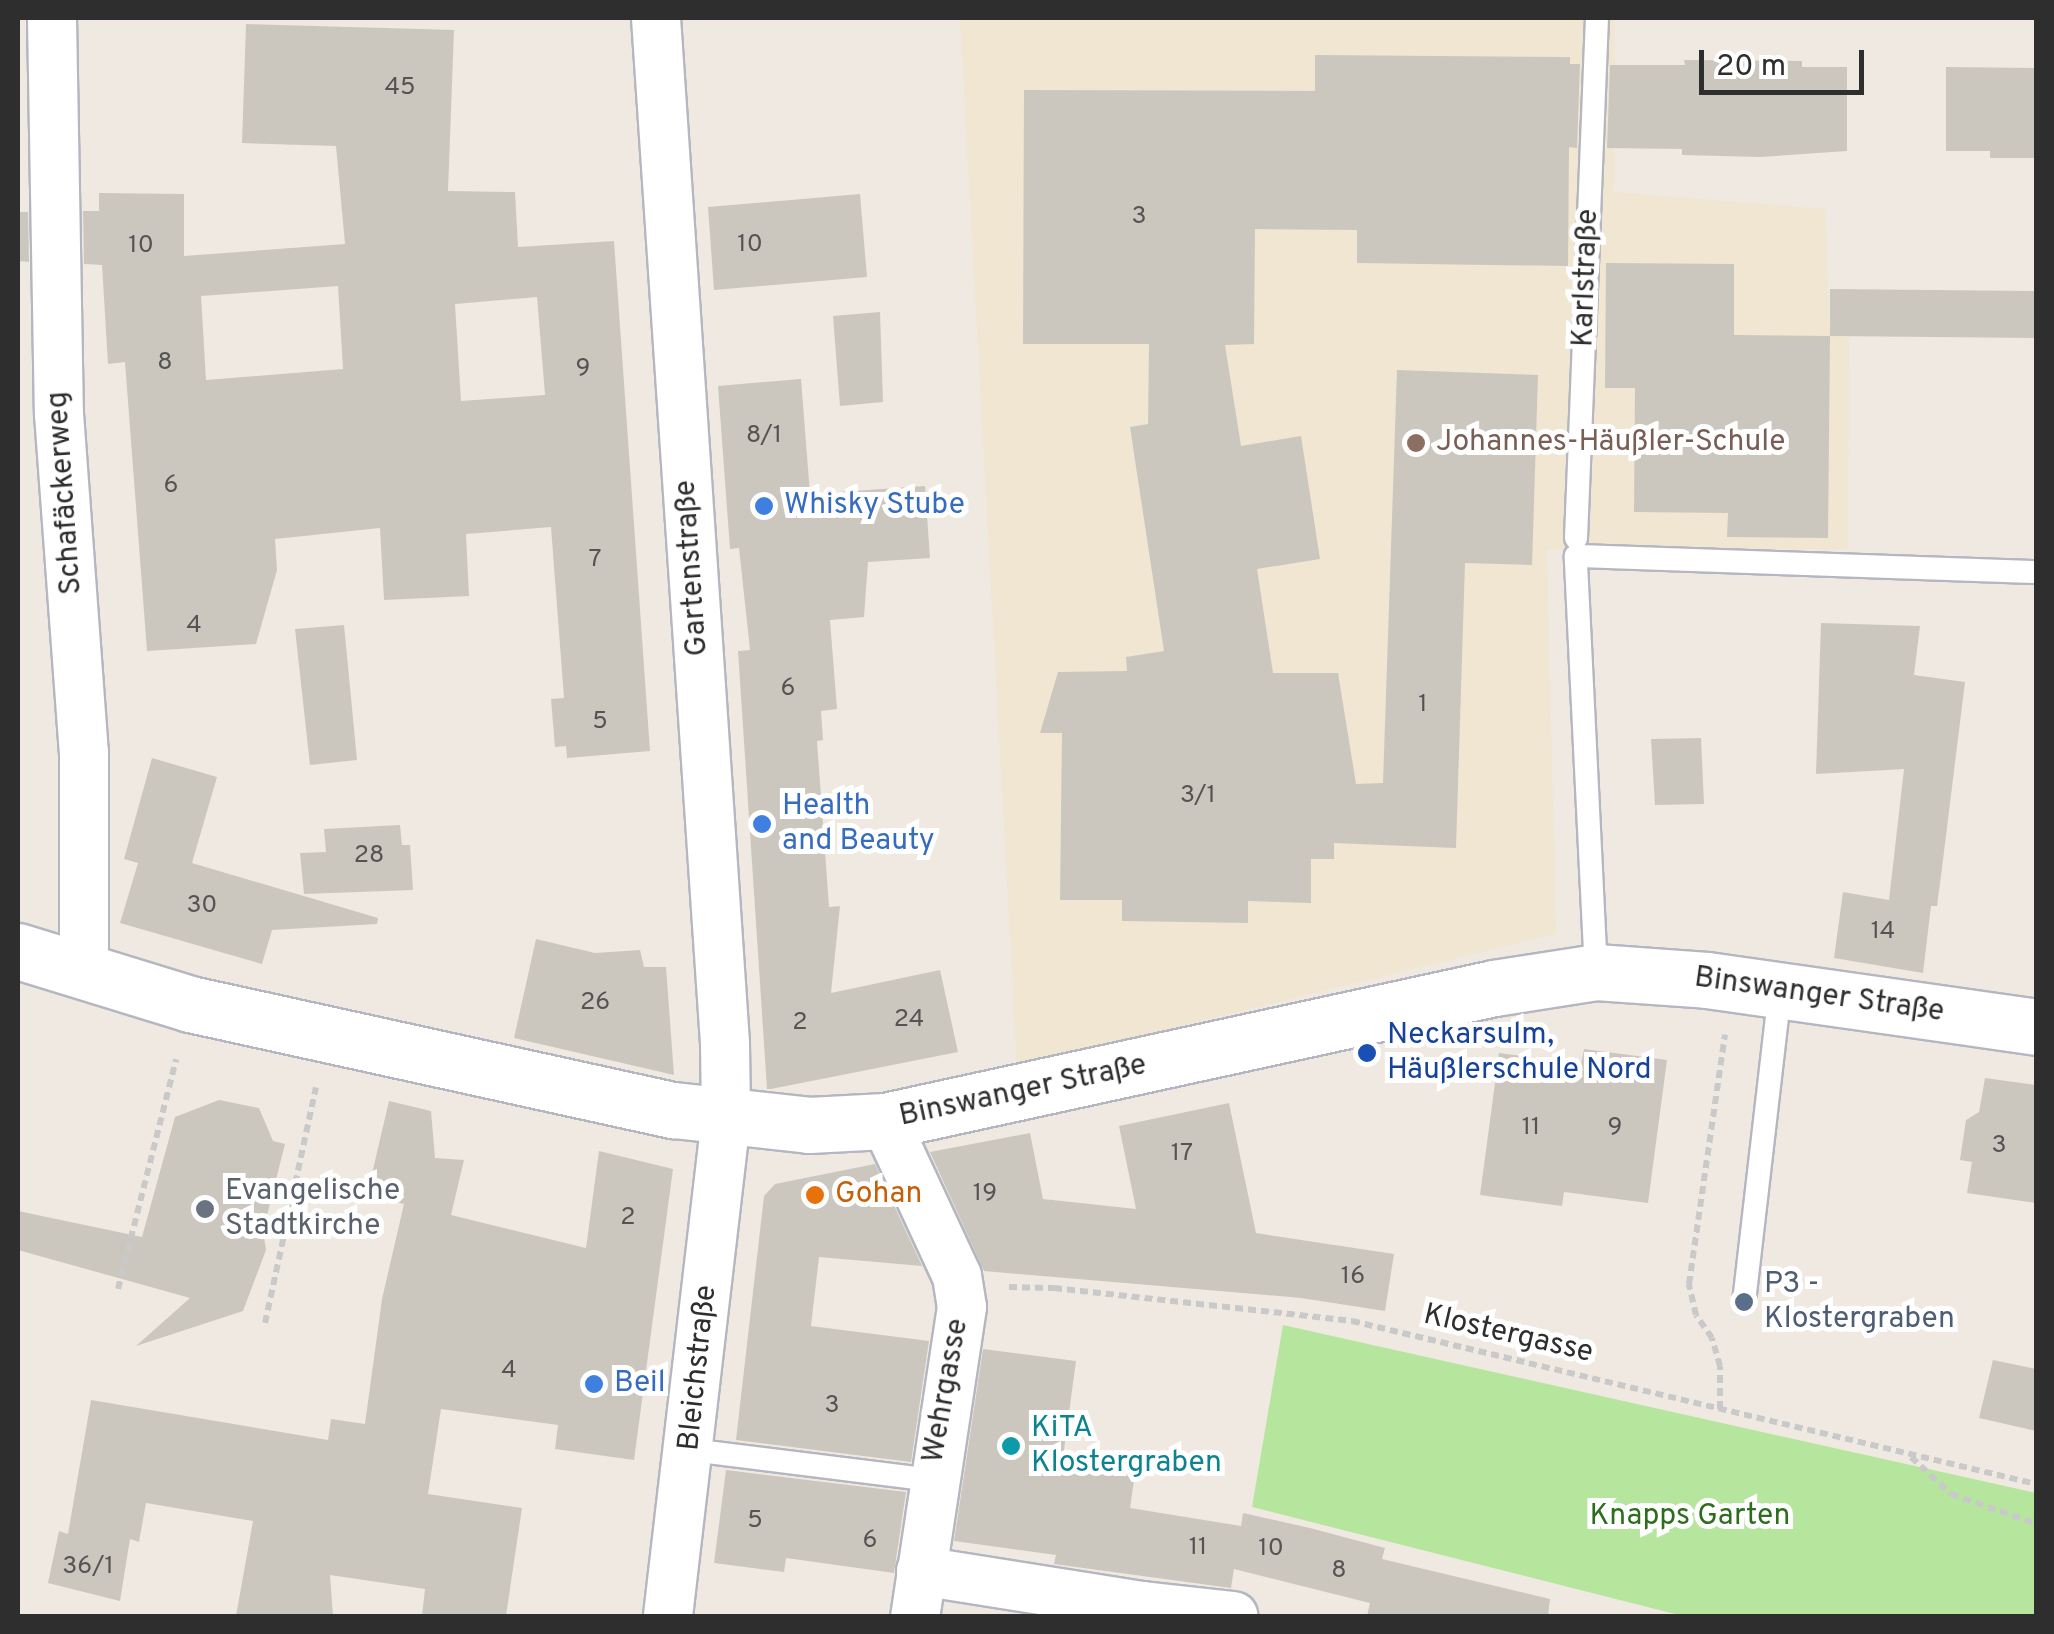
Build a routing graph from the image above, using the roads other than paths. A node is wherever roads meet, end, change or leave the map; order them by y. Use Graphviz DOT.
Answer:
graph roads {
  1 [pos="52,18"];
  2 [pos="656,18"];
  3 [pos="1597,18"];
  4 [pos="1576,547"];
  5 [pos="2036,572"];
  6 [pos="18,952"];
  7 [pos="84,969"];
  8 [pos="1596,972"];
  9 [pos="1756,987"];
  10 [pos="2036,1027"];
  11 [pos="726,1119"];
  12 [pos="886,1121"];
  13 [pos="1744,1302"];
  14 [pos="690,1450"];
  15 [pos="932,1480"];
  16 [pos="918,1594"];
  17 [pos="1143,1611"];
  18 [pos="668,1616"];
  19 [pos="1233,1616"];
  1 -- 7 [label="street, Schafäckerweg"];
  2 -- 11 [label="street, Gartenstraße"];
  3 -- 4 [label="lane, Karlstraße"];
  4 -- 5 [label="lane"];
  4 -- 8 [label="lane, Karlstraße"];
  6 -- 7 [label="main road, Binswanger Straße"];
  7 -- 11 [label="main road, Binswanger Straße"];
  8 -- 9 [label="main road, Binswanger Straße"];
  8 -- 12 [label="main road, Binswanger Straße"];
  9 -- 10 [label="main road, Binswanger Straße"];
  9 -- 13 [label="lane"];
  11 -- 12 [label="main road, Binswanger Straße"];
  11 -- 14 [label="street, Bleichstraße"];
  12 -- 15 [label="street, Wehrgasse"];
  14 -- 15 [label="lane"];
  14 -- 18 [label="street, Bleichstraße"];
  15 -- 16 [label="street, Wehrgasse"];
  16 -- 17 [label="street"];
  17 -- 19 [label="street"];
}
